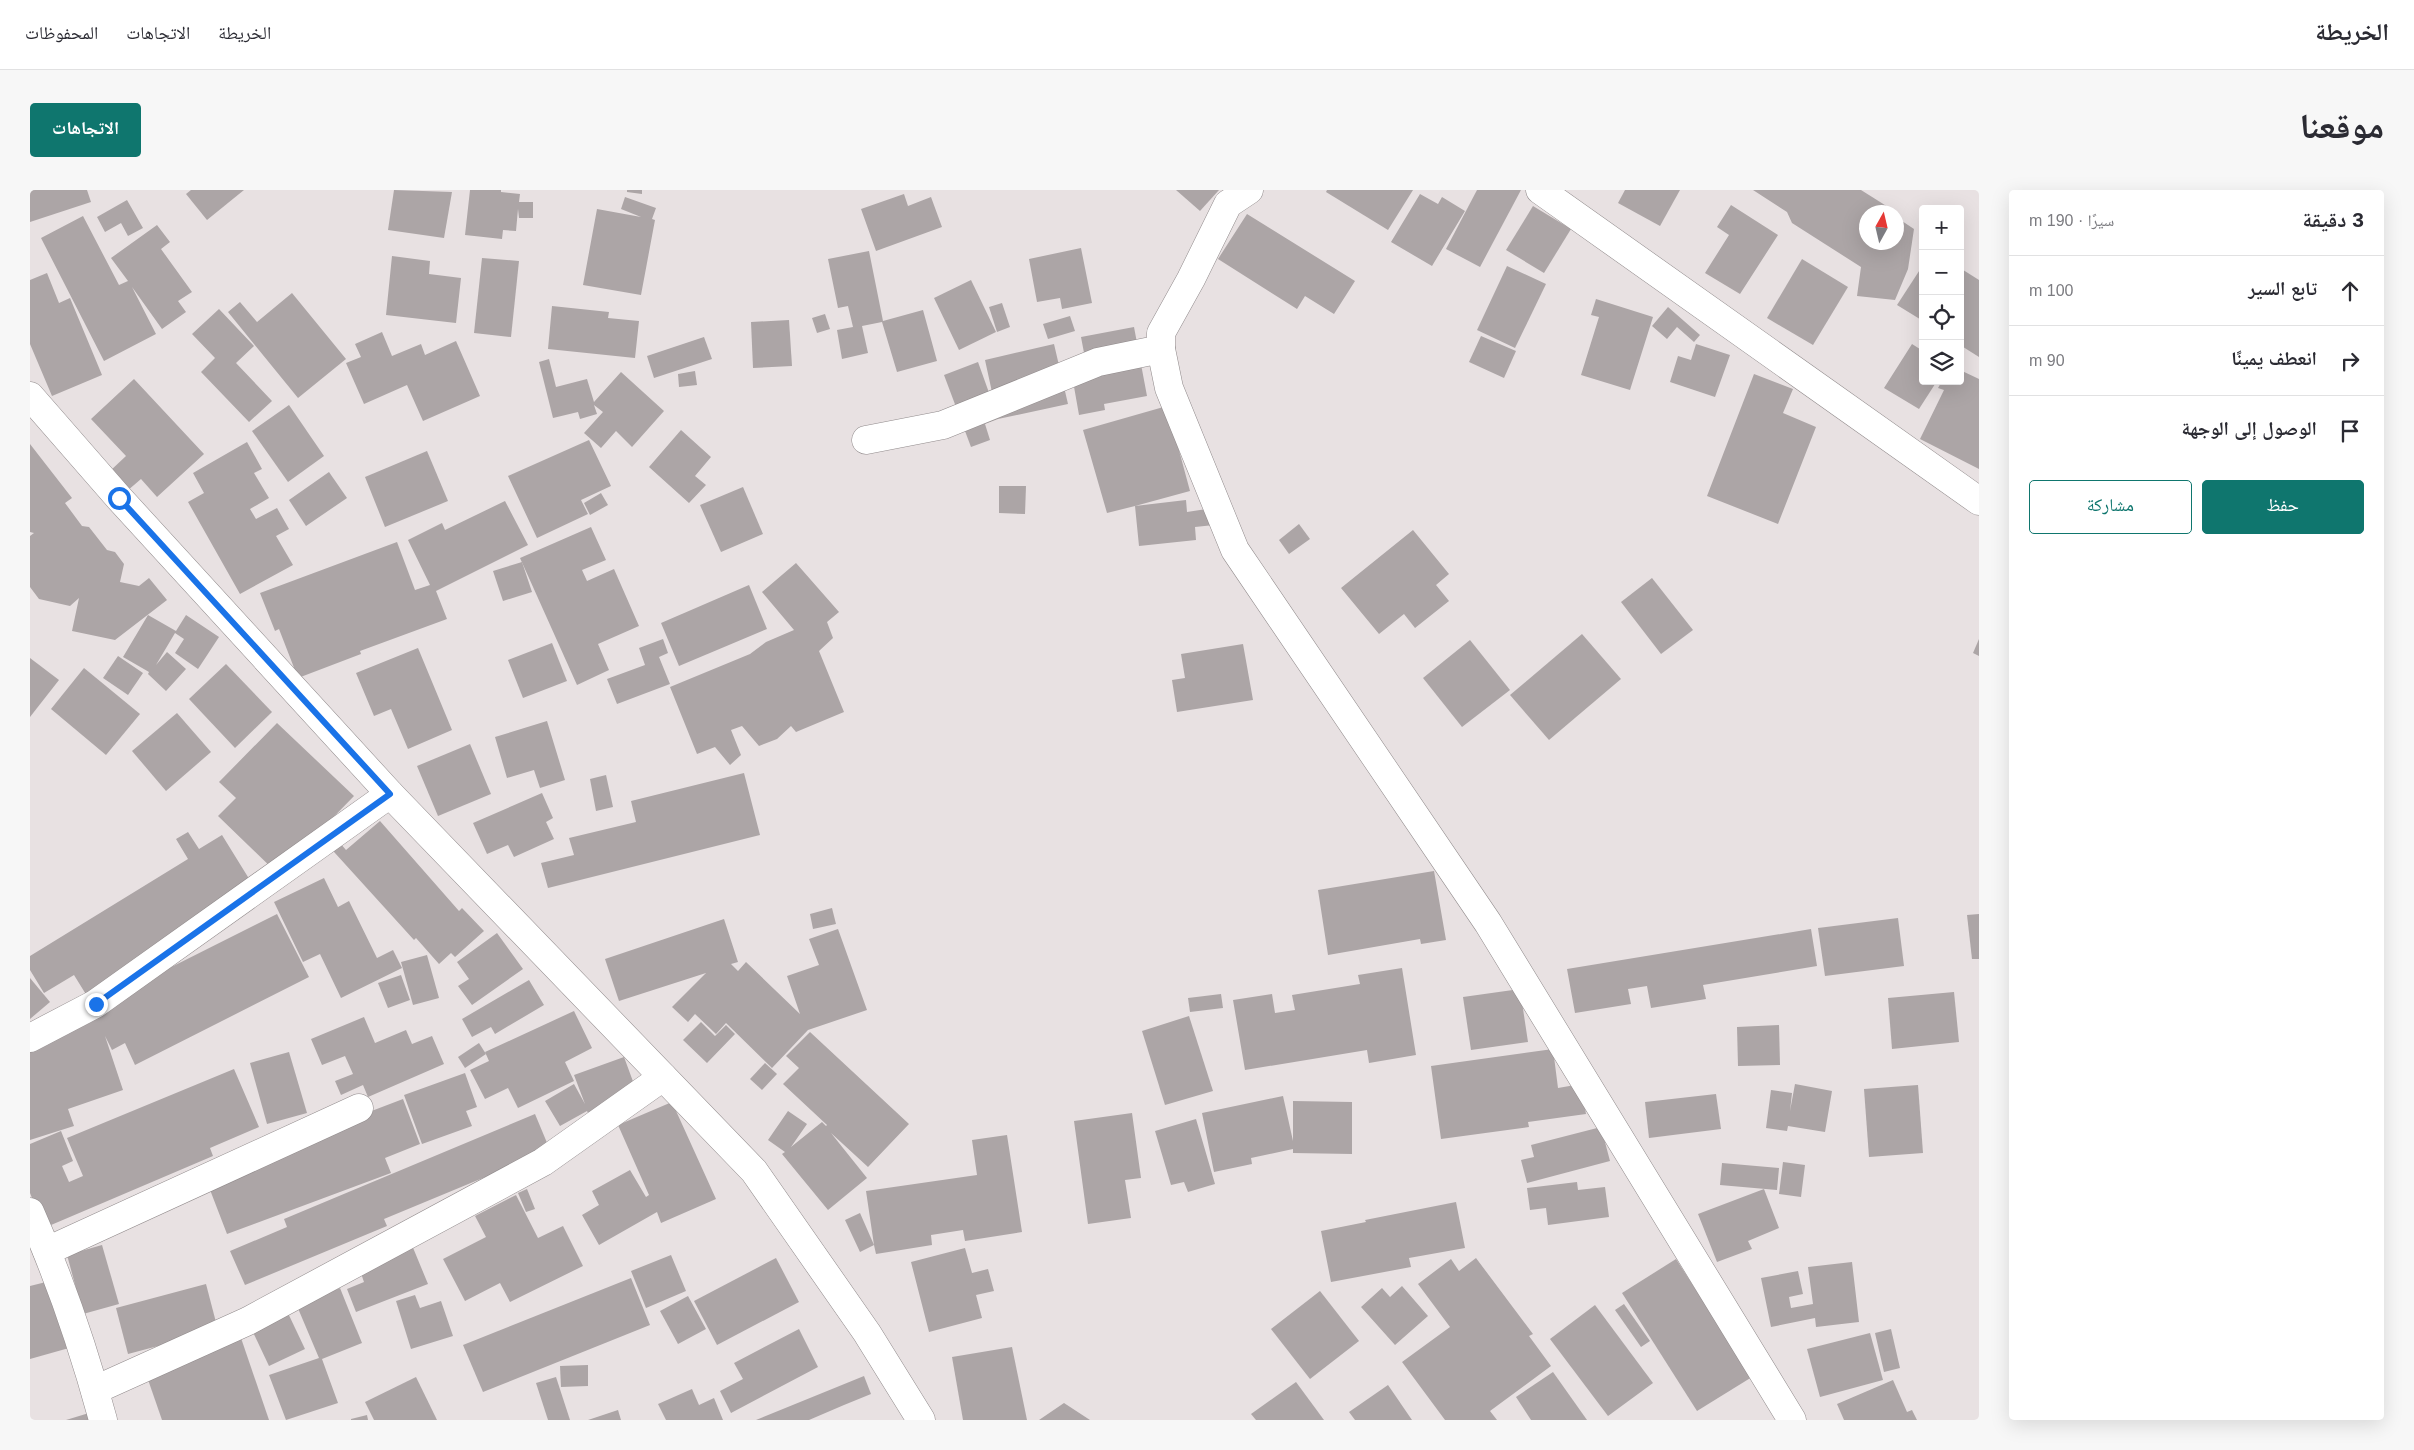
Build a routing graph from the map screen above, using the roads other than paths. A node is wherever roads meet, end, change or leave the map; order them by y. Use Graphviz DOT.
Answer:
graph roads {
  1 [pos="1249,190"];
  2 [pos="1540,190"];
  3 [pos="1161,349"];
  4 [pos="30,396"];
  5 [pos="866,440"];
  6 [pos="1979,501"];
  7 [pos="390,794"];
  8 [pos="30,1038"];
  9 [pos="663,1077"];
  10 [pos="359,1108"];
  11 [pos="30,1212"];
  12 [pos="47,1250"];
  13 [pos="95,1390"];
  14 [pos="103,1420"];
  15 [pos="921,1420"];
  16 [pos="1792,1420"];
  1 -- 3 [label="street"];
  2 -- 6 [label="street"];
  3 -- 5 [label="street"];
  3 -- 16 [label="street"];
  4 -- 7 [label="street"];
  7 -- 8 [label="street"];
  7 -- 9 [label="street"];
  9 -- 13 [label="street"];
  9 -- 15 [label="street"];
  10 -- 12 [label="street"];
  11 -- 12 [label="street"];
  12 -- 13 [label="street"];
  13 -- 14 [label="street"];
}
